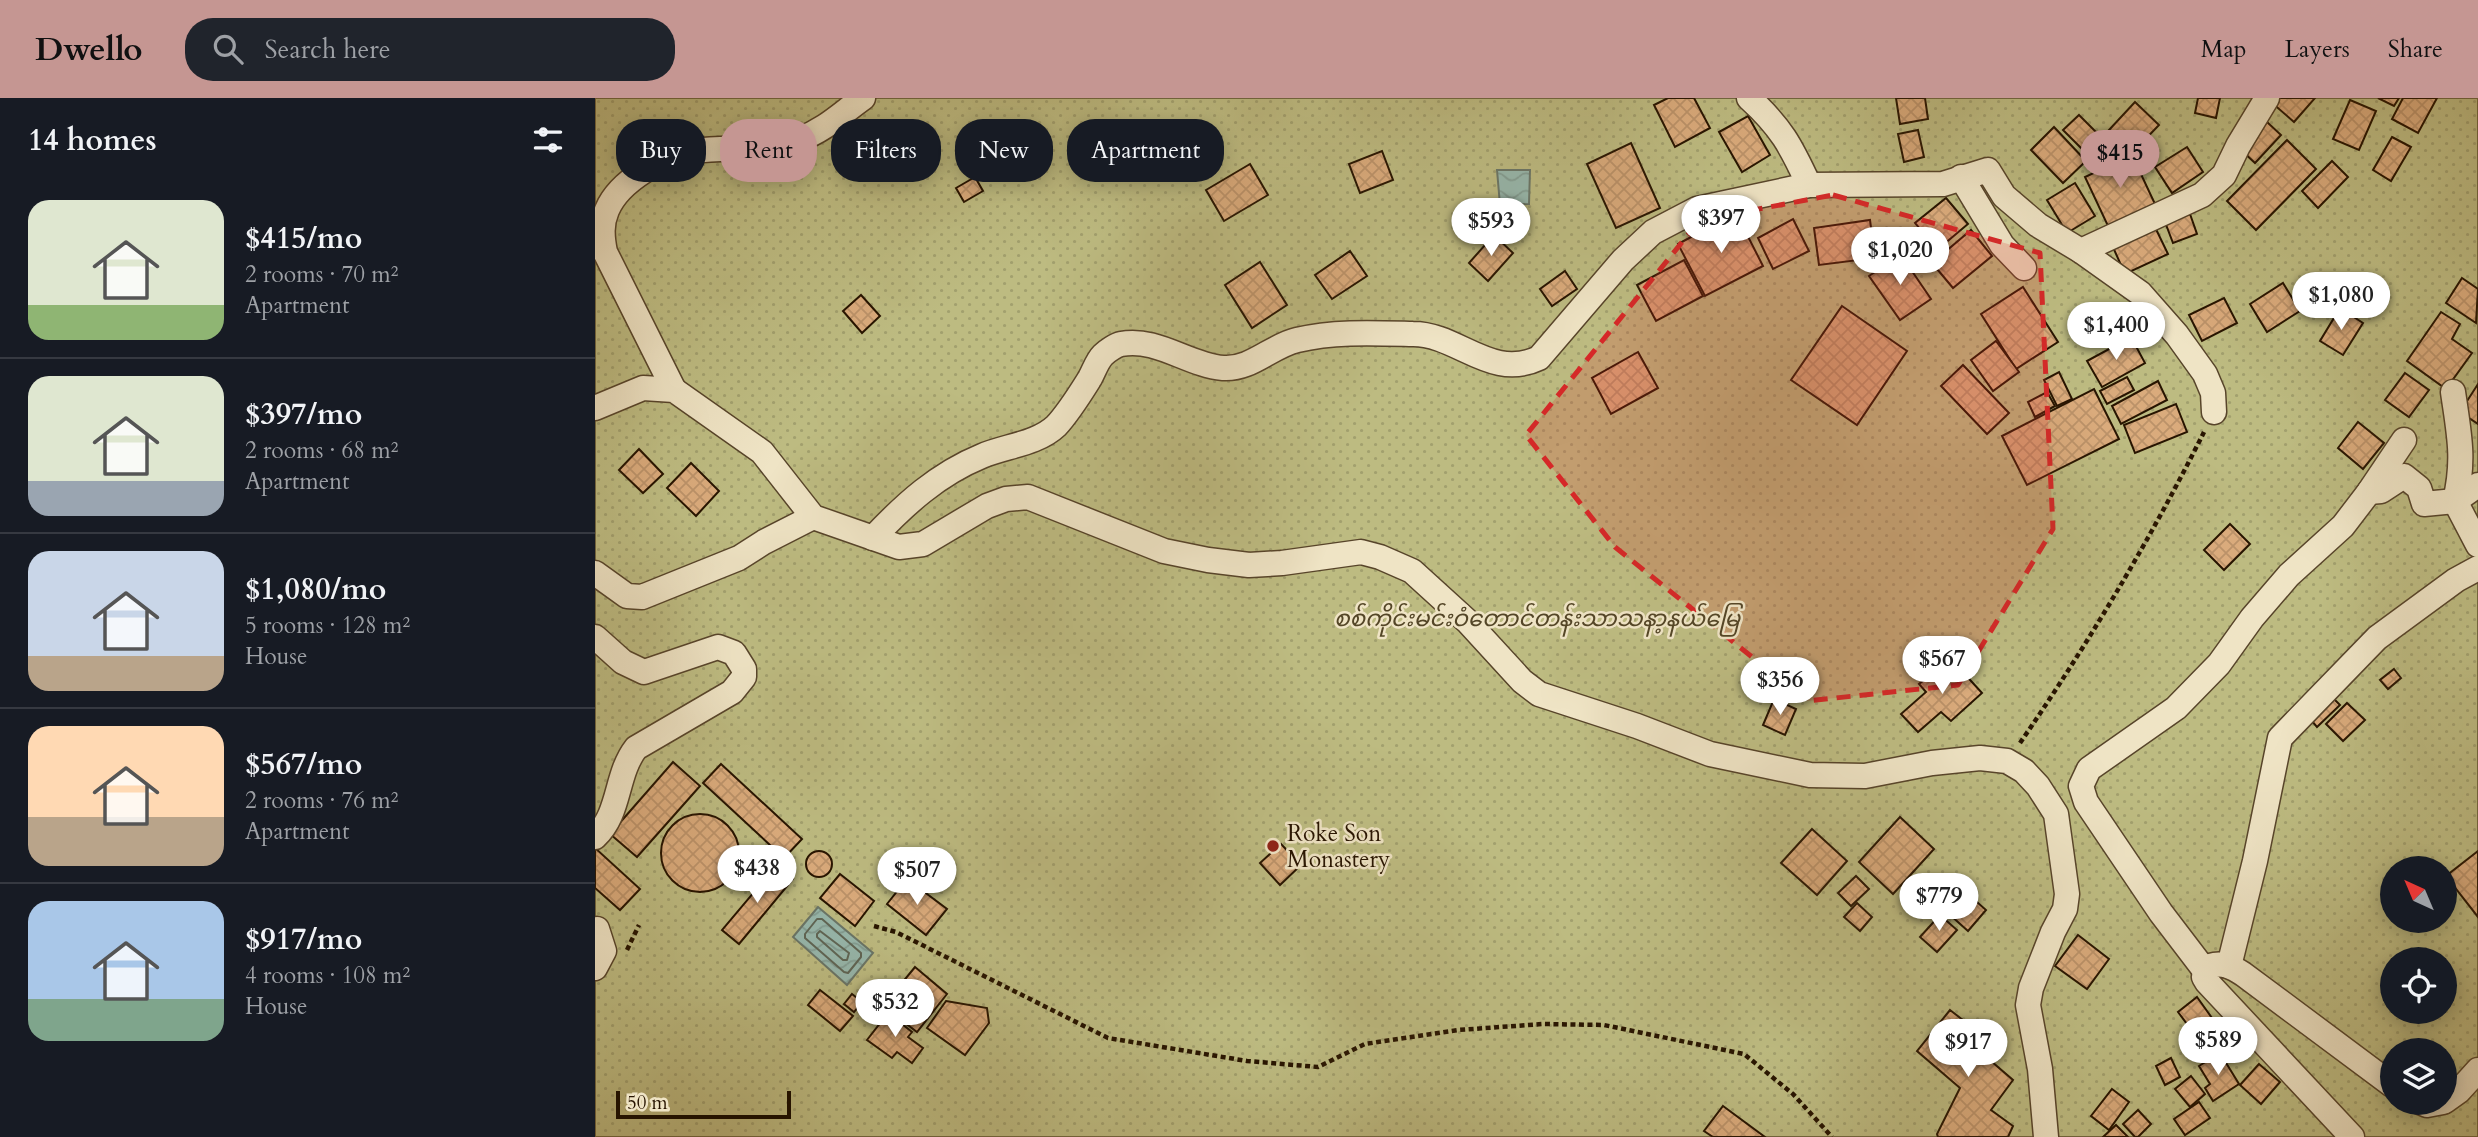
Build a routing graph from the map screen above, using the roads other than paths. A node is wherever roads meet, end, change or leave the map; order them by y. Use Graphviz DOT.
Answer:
graph roads {
  1 [pos="863,98"];
  2 [pos="1749,98"];
  3 [pos="2267,98"];
  4 [pos="1961,177"];
  5 [pos="1809,185"];
  6 [pos="2081,251"];
  7 [pos="2024,268"];
  8 [pos="674,390"];
  9 [pos="2453,392"];
  10 [pos="595,408"];
  11 [pos="2214,412"];
  12 [pos="2404,440"];
  13 [pos="2478,485"];
  14 [pos="2369,492"];
  15 [pos="2455,501"];
  16 [pos="813,517"];
  17 [pos="873,538"];
  18 [pos="2478,545"];
  19 [pos="2478,568"];
  20 [pos="595,573"];
  21 [pos="595,637"];
  22 [pos="595,837"];
  23 [pos="597,929"];
  24 [pos="595,968"];
  25 [pos="2218,969"];
  26 [pos="2478,1070"];
  27 [pos="2380,1076"];
  28 [pos="2457,1092"];
  29 [pos="2046,1137"];
  30 [pos="2352,1137"];
  1 -- 8 [label="street"];
  2 -- 5 [label="street"];
  3 -- 6 [label="street"];
  4 -- 5 [label="street"];
  4 -- 6 [label="street"];
  4 -- 7 [label="street"];
  5 -- 17 [label="street"];
  6 -- 11 [label="street"];
  8 -- 10 [label="street"];
  8 -- 16 [label="street"];
  9 -- 15 [label="street"];
  12 -- 14 [label="street"];
  13 -- 15 [label="street"];
  14 -- 15 [label="street"];
  14 -- 25 [label="street"];
  15 -- 18 [label="street"];
  16 -- 17 [label="street"];
  16 -- 20 [label="street"];
  17 -- 29 [label="street"];
  19 -- 25 [label="street"];
  21 -- 22 [label="street"];
  23 -- 24 [label="street"];
  25 -- 27 [label="street"];
  25 -- 30 [label="street"];
  26 -- 28 [label="street"];
}
